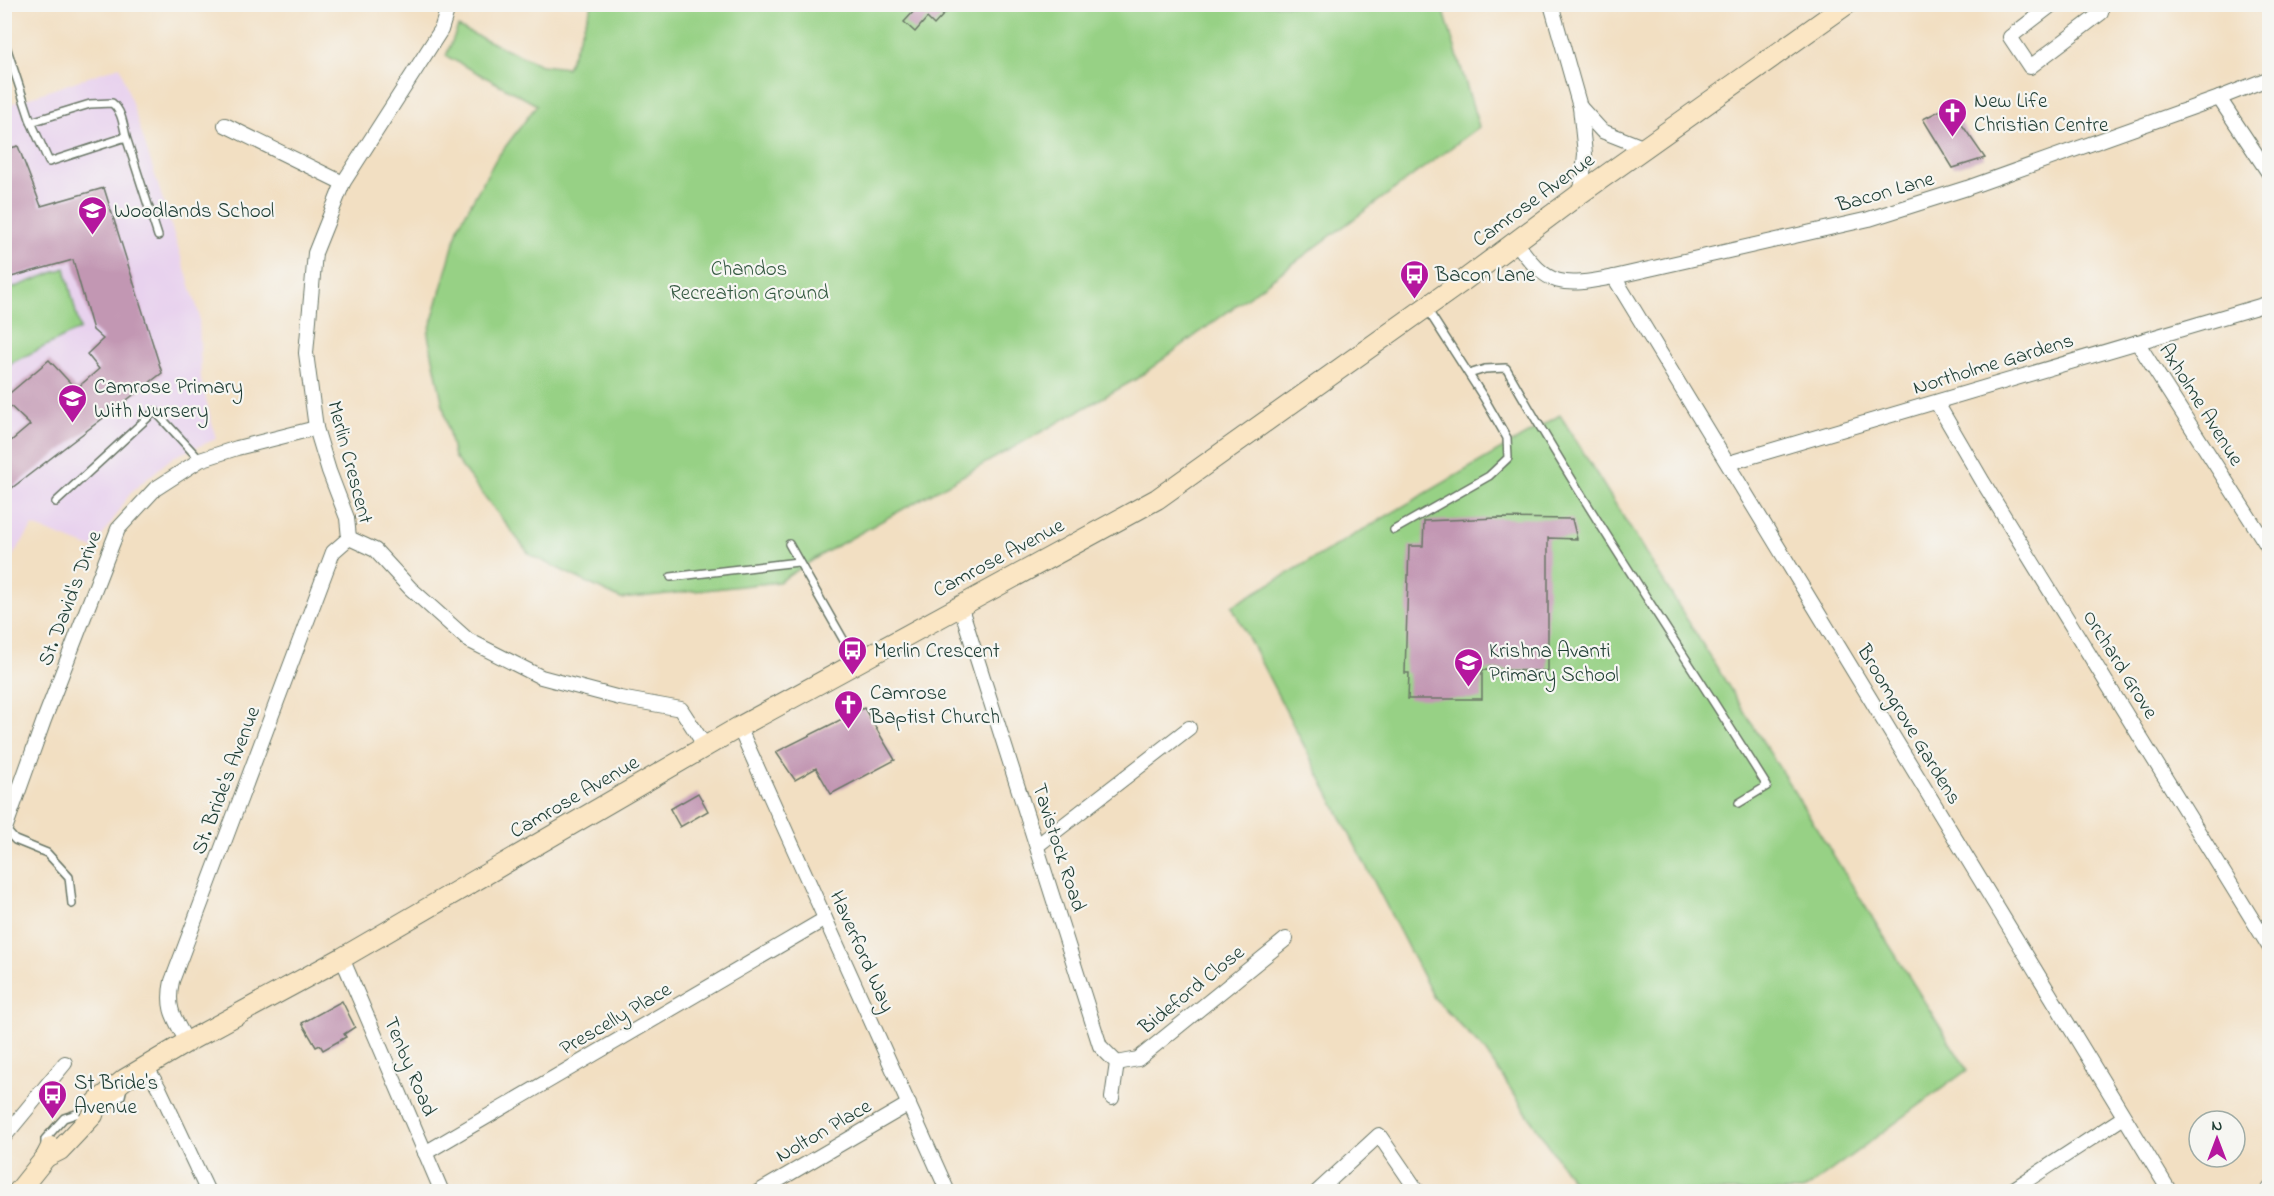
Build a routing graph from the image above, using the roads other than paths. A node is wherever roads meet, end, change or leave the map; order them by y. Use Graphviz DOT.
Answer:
graph roads {
  1 [pos="449,4"];
  2 [pos="1551,4"];
  3 [pos="1847,4"];
  4 [pos="2095,4"];
  5 [pos="2044,7"];
  6 [pos="4,40"];
  7 [pos="2270,78"];
  8 [pos="2219,98"];
  9 [pos="1580,107"];
  10 [pos="31,122"];
  11 [pos="225,125"];
  12 [pos="126,137"];
  13 [pos="1646,148"];
  14 [pos="2270,175"];
  15 [pos="343,183"];
  16 [pos="1581,193"];
  17 [pos="158,236"];
  18 [pos="1516,242"];
  19 [pos="1614,277"];
  20 [pos="2270,303"];
  21 [pos="1426,307"];
  22 [pos="2137,342"];
  23 [pos="1469,374"];
  24 [pos="1937,403"];
  25 [pos="316,428"];
  26 [pos="200,460"];
  27 [pos="1729,463"];
  28 [pos="56,502"];
  29 [pos="1394,530"];
  30 [pos="349,538"];
  31 [pos="789,544"];
  32 [pos="2270,550"];
  33 [pos="798,562"];
  34 [pos="671,577"];
  35 [pos="960,605"];
  36 [pos="857,662"];
  37 [pos="739,727"];
  38 [pos="1189,728"];
  39 [pos="705,746"];
  40 [pos="1739,803"];
  41 [pos="5,829"];
  42 [pos="1038,845"];
  43 [pos="72,903"];
  44 [pos="825,919"];
  45 [pos="1286,939"];
  46 [pos="2270,948"];
  47 [pos="342,958"];
  48 [pos="187,1042"];
  49 [pos="66,1063"];
  50 [pos="1117,1063"];
  51 [pos="146,1066"];
  52 [pos="1112,1098"];
  53 [pos="909,1104"];
  54 [pos="2124,1117"];
  55 [pos="4,1137"];
  56 [pos="425,1153"];
  57 [pos="18,1191"];
  58 [pos="208,1191"];
  59 [pos="442,1191"];
  60 [pos="758,1191"];
  61 [pos="948,1191"];
  62 [pos="1317,1191"];
  63 [pos="1418,1191"];
  64 [pos="2009,1191"];
  65 [pos="2170,1191"];
  1 -- 15 [label="street, Merlin Crescent"];
  2 -- 9 [label="street"];
  3 -- 13 [label="street, Camrose Avenue"];
  4 -- 5 [label="street"];
  6 -- 10 [label="lane"];
  7 -- 8 [label="street, Bacon Lane"];
  8 -- 14 [label="street"];
  8 -- 19 [label="street, Bacon Lane"];
  9 -- 13 [label="street"];
  9 -- 16 [label="street"];
  10 -- 12 [label="lane"];
  10 -- 12 [label="lane"];
  11 -- 15 [label="street"];
  12 -- 17 [label="lane"];
  13 -- 16 [label="street, Camrose Avenue"];
  15 -- 25 [label="street, Merlin Crescent"];
  16 -- 18 [label="street, Camrose Avenue"];
  18 -- 19 [label="street, Bacon Lane"];
  18 -- 21 [label="street, Camrose Avenue"];
  19 -- 27 [label="street, Broomgrove Gardens"];
  20 -- 22 [label="street, Northolme Gardens"];
  21 -- 23 [label="lane"];
  21 -- 35 [label="street, Camrose Avenue"];
  22 -- 24 [label="street, Northolme Gardens"];
  22 -- 32 [label="street, Axholme Avenue"];
  23 -- 29 [label="lane"];
  23 -- 40 [label="lane"];
  24 -- 27 [label="street, Northolme Gardens"];
  24 -- 46 [label="street, Orchard Grove"];
  25 -- 26 [label="street, St. David's Drive"];
  25 -- 30 [label="street, Merlin Crescent"];
  26 -- 28 [label="lane"];
  26 -- 41 [label="street, St. David's Drive"];
  27 -- 54 [label="street, Broomgrove Gardens"];
  30 -- 39 [label="street, Merlin Crescent"];
  30 -- 48 [label="street, St. Bride's Avenue"];
  31 -- 33 [label="lane"];
  33 -- 34 [label="lane"];
  33 -- 36 [label="lane"];
  35 -- 36 [label="street, Camrose Avenue"];
  35 -- 42 [label="street, Tavistock Road"];
  36 -- 37 [label="street, Camrose Avenue"];
  37 -- 39 [label="street, Camrose Avenue"];
  37 -- 44 [label="street, Haverford Way"];
  38 -- 42 [label="street"];
  39 -- 47 [label="street, Camrose Avenue"];
  41 -- 43 [label="lane"];
  42 -- 50 [label="street, Tavistock Road"];
  44 -- 53 [label="street, Haverford Way"];
  44 -- 56 [label="street, Prescelly Place"];
  45 -- 50 [label="street, Bideford Close"];
  47 -- 48 [label="street, Camrose Avenue"];
  47 -- 56 [label="street, Tenby Road"];
  48 -- 51 [label="street, Camrose Avenue"];
  49 -- 55 [label="street"];
  50 -- 52 [label="street"];
  51 -- 57 [label="street, Camrose Avenue"];
  51 -- 58 [label="street"];
  53 -- 60 [label="street, Nolton Place"];
  53 -- 61 [label="street, Haverford Way"];
  54 -- 64 [label="street"];
  54 -- 65 [label="street, Broomgrove Gardens"];
  56 -- 59 [label="street, Tenby Road"];
  62 -- 63 [label="street"];
}
